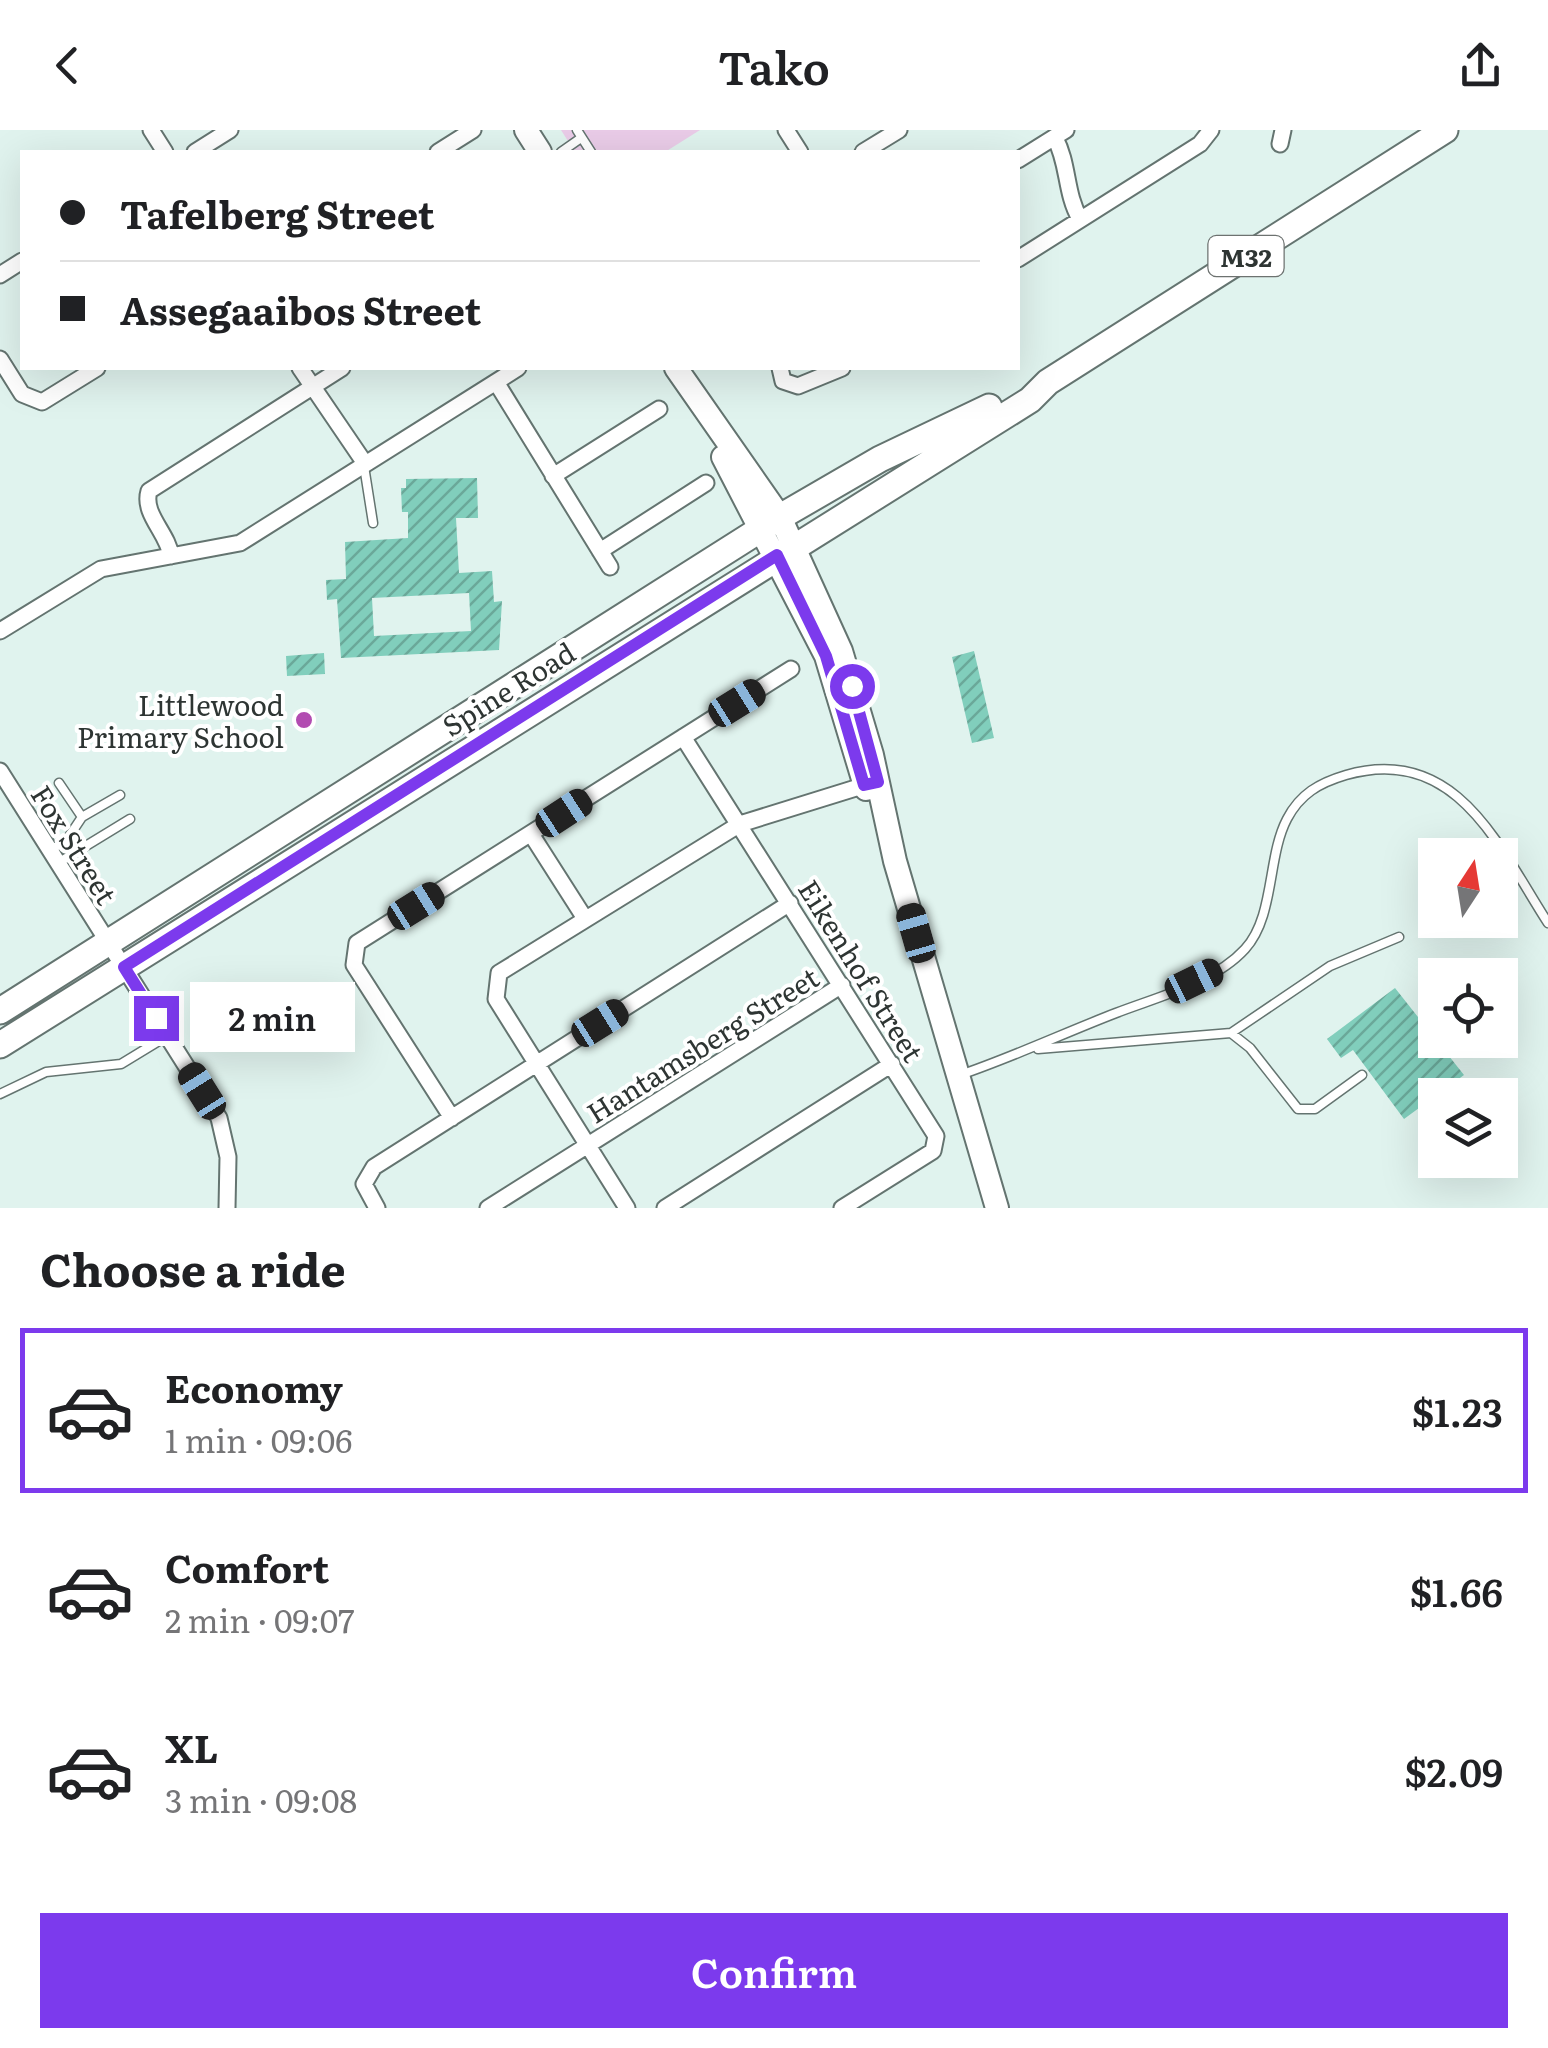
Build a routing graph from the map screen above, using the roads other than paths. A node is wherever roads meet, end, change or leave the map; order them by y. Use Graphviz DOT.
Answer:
graph roads {
  1 [pos="230,130"];
  2 [pos="473,130"];
  3 [pos="899,130"];
  4 [pos="1212,130"];
  5 [pos="1444,130"];
  6 [pos="1060,134"];
  7 [pos="198,150"];
  8 [pos="448,150"];
  9 [pos="866,150"];
  10 [pos="1020,159"];
  11 [pos="1080,219"];
  12 [pos="1020,257"];
  13 [pos="0,359"];
  14 [pos="94,370"];
  15 [pos="301,370"];
  16 [pos="339,370"];
  17 [pos="515,370"];
  18 [pos="677,370"];
  19 [pos="781,370"];
  20 [pos="837,370"];
  21 [pos="496,382"];
  22 [pos="1048,382"];
  23 [pos="312,386"];
  24 [pos="660,409"];
  25 [pos="364,462"];
  26 [pos="553,476"];
  27 [pos="706,483"];
  28 [pos="374,523"];
  29 [pos="771,524"];
  30 [pos="786,550"];
  31 [pos="600,551"];
  32 [pos="170,556"];
  33 [pos="610,566"];
  34 [pos="0,631"];
  35 [pos="791,669"];
  36 [pos="683,737"];
  37 [pos="0,771"];
  38 [pos="59,784"];
  39 [pos="871,784"];
  40 [pos="120,795"];
  41 [pos="82,817"];
  42 [pos="130,819"];
  43 [pos="740,824"];
  44 [pos="531,834"];
  45 [pos="54,857"];
  46 [pos="790,904"];
  47 [pos="584,917"];
  48 [pos="1548,922"];
  49 [pos="1399,937"];
  50 [pos="108,942"];
  51 [pos="124,967"];
  52 [pos="842,986"];
  53 [pos="0,1010"];
  54 [pos="1231,1033"];
  55 [pos="167,1036"];
  56 [pos="0,1045"];
  57 [pos="1029,1050"];
  58 [pos="537,1063"];
  59 [pos="892,1064"];
  60 [pos="1362,1075"];
  61 [pos="958,1076"];
  62 [pos="0,1094"];
  63 [pos="452,1118"];
  64 [pos="588,1144"];
  65 [pos="227,1208"];
  66 [pos="377,1208"];
  67 [pos="488,1208"];
  68 [pos="627,1208"];
  69 [pos="665,1208"];
  70 [pos="842,1208"];
  71 [pos="997,1208"];
  1 -- 7 [label="street"];
  2 -- 8 [label="street"];
  3 -- 9 [label="street"];
  4 -- 11 [label="street"];
  5 -- 22 [label="main road, Spine Road / M32"];
  6 -- 10 [label="street"];
  6 -- 11 [label="street"];
  11 -- 12 [label="street"];
  13 -- 14 [label="street"];
  15 -- 23 [label="street"];
  16 -- 23 [label="street"];
  17 -- 21 [label="street"];
  18 -- 29 [label="street"];
  19 -- 20 [label="street"];
  21 -- 25 [label="street"];
  21 -- 26 [label="street"];
  22 -- 29 [label="main road, Spine Road / M32"];
  22 -- 30 [label="main road, Spine Road / M32"];
  23 -- 25 [label="street"];
  23 -- 32 [label="street"];
  24 -- 26 [label="street"];
  25 -- 28 [label="lane"];
  25 -- 32 [label="street"];
  26 -- 31 [label="street"];
  27 -- 31 [label="street"];
  29 -- 30 [label="street"];
  29 -- 50 [label="main road, Spine Road / M32"];
  30 -- 39 [label="street"];
  30 -- 51 [label="main road, Spine Road / M32"];
  31 -- 33 [label="street"];
  32 -- 34 [label="street"];
  35 -- 36 [label="street"];
  36 -- 43 [label="street, Eikenhof Street"];
  36 -- 44 [label="street"];
  37 -- 45 [label="street, Fox Street"];
  38 -- 41 [label="lane"];
  39 -- 43 [label="street"];
  39 -- 61 [label="street"];
  40 -- 41 [label="lane"];
  41 -- 45 [label="lane"];
  42 -- 45 [label="lane"];
  43 -- 46 [label="street, Eikenhof Street"];
  43 -- 47 [label="street"];
  44 -- 47 [label="street"];
  44 -- 63 [label="street"];
  45 -- 50 [label="street, Fox Street"];
  46 -- 52 [label="street, Eikenhof Street"];
  46 -- 58 [label="street"];
  47 -- 58 [label="street"];
  48 -- 57 [label="lane"];
  49 -- 54 [label="lane"];
  50 -- 51 [label="street, Fox Street"];
  50 -- 53 [label="main road, Spine Road / M32"];
  51 -- 55 [label="street, Fox Street"];
  51 -- 56 [label="main road, Spine Road / M32"];
  52 -- 59 [label="street, Eikenhof Street"];
  52 -- 64 [label="street, Hantamsberg Street"];
  54 -- 57 [label="lane"];
  54 -- 60 [label="lane"];
  55 -- 62 [label="lane"];
  55 -- 65 [label="street, Fox Street"];
  57 -- 61 [label="lane"];
  58 -- 63 [label="street"];
  58 -- 64 [label="street"];
  59 -- 69 [label="street"];
  59 -- 70 [label="street, Eikenhof Street"];
  61 -- 71 [label="street"];
  63 -- 66 [label="street"];
  64 -- 67 [label="street, Hantamsberg Street"];
  64 -- 68 [label="street"];
}
